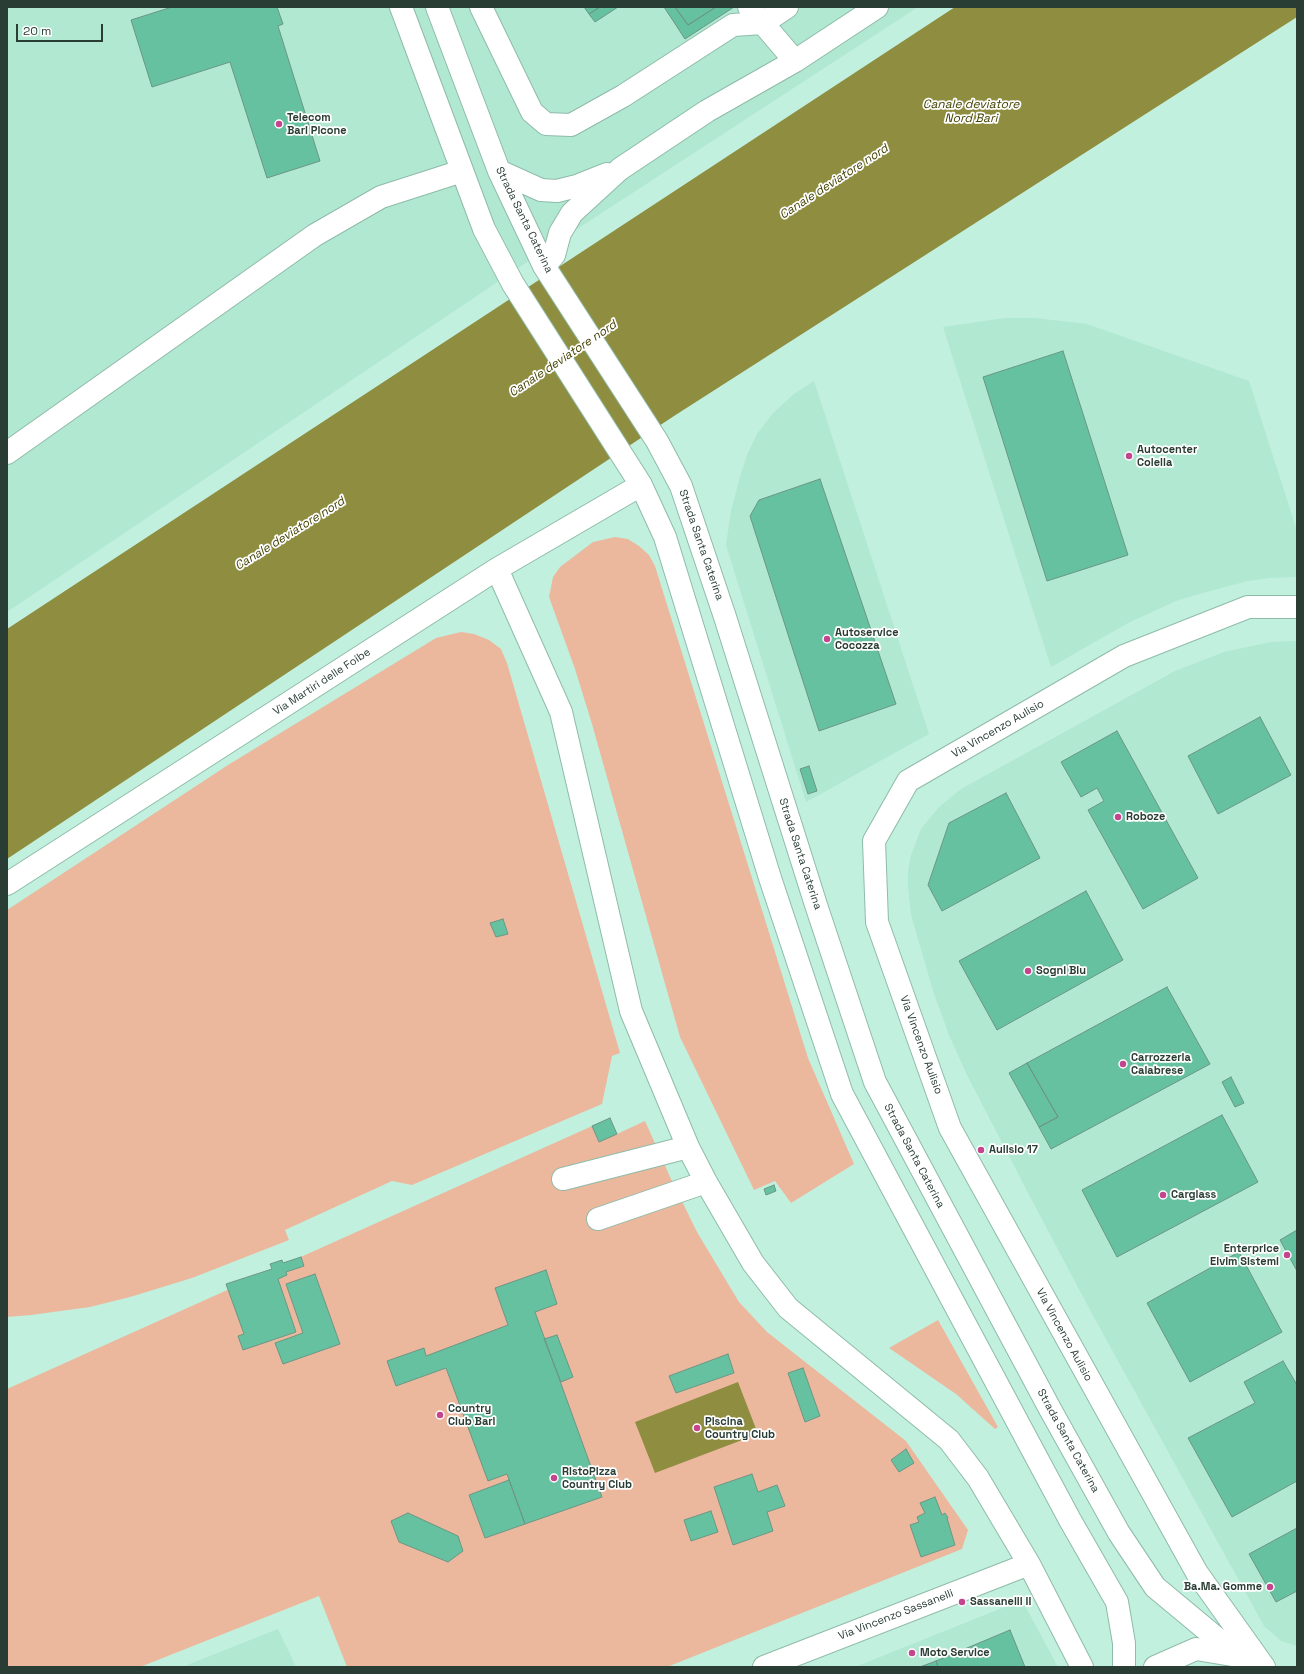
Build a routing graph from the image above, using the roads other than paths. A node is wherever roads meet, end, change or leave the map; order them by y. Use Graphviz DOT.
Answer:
graph roads {
  1 [pos="401,7"];
  2 [pos="437,7"];
  3 [pos="481,7"];
  4 [pos="749,7"];
  5 [pos="787,7"];
  6 [pos="877,7"];
  7 [pos="763,23"];
  8 [pos="795,61"];
  9 [pos="620,169"];
  10 [pos="462,171"];
  11 [pos="499,171"];
  12 [pos="544,266"];
  13 [pos="7,453"];
  14 [pos="641,485"];
  15 [pos="497,569"];
  16 [pos="1297,607"];
  17 [pos="7,884"];
  18 [pos="688,1147"];
  19 [pos="563,1179"];
  20 [pos="706,1182"];
  21 [pos="598,1219"];
  22 [pos="1029,1564"];
  23 [pos="1238,1656"];
  24 [pos="764,1667"];
  25 [pos="1082,1667"];
  26 [pos="1124,1667"];
  27 [pos="1155,1667"];
  28 [pos="1258,1667"];
  29 [pos="1264,1667"];
  1 -- 10 [label="street"];
  2 -- 11 [label="street, Strada Santa Caterina"];
  3 -- 7 [label="street"];
  4 -- 7 [label="street"];
  5 -- 7 [label="street"];
  6 -- 8 [label="street"];
  7 -- 8 [label="street"];
  8 -- 9 [label="street"];
  9 -- 11 [label="street"];
  9 -- 12 [label="street"];
  10 -- 13 [label="street"];
  10 -- 14 [label="street"];
  11 -- 12 [label="street, Strada Santa Caterina"];
  12 -- 23 [label="street, Strada Santa Caterina"];
  14 -- 15 [label="street, Via Martiri delle Foibe"];
  14 -- 26 [label="street"];
  15 -- 17 [label="street, Via Martiri delle Foibe"];
  15 -- 18 [label="street"];
  16 -- 29 [label="street, Via Vincenzo Aulisio"];
  18 -- 19 [label="street"];
  18 -- 20 [label="street"];
  20 -- 21 [label="street"];
  20 -- 22 [label="street"];
  22 -- 24 [label="street, Via Vincenzo Sassanelli"];
  22 -- 25 [label="street"];
  23 -- 27 [label="street, Strada Santa Caterina"];
  23 -- 28 [label="street, Strada Santa Caterina"];
}
